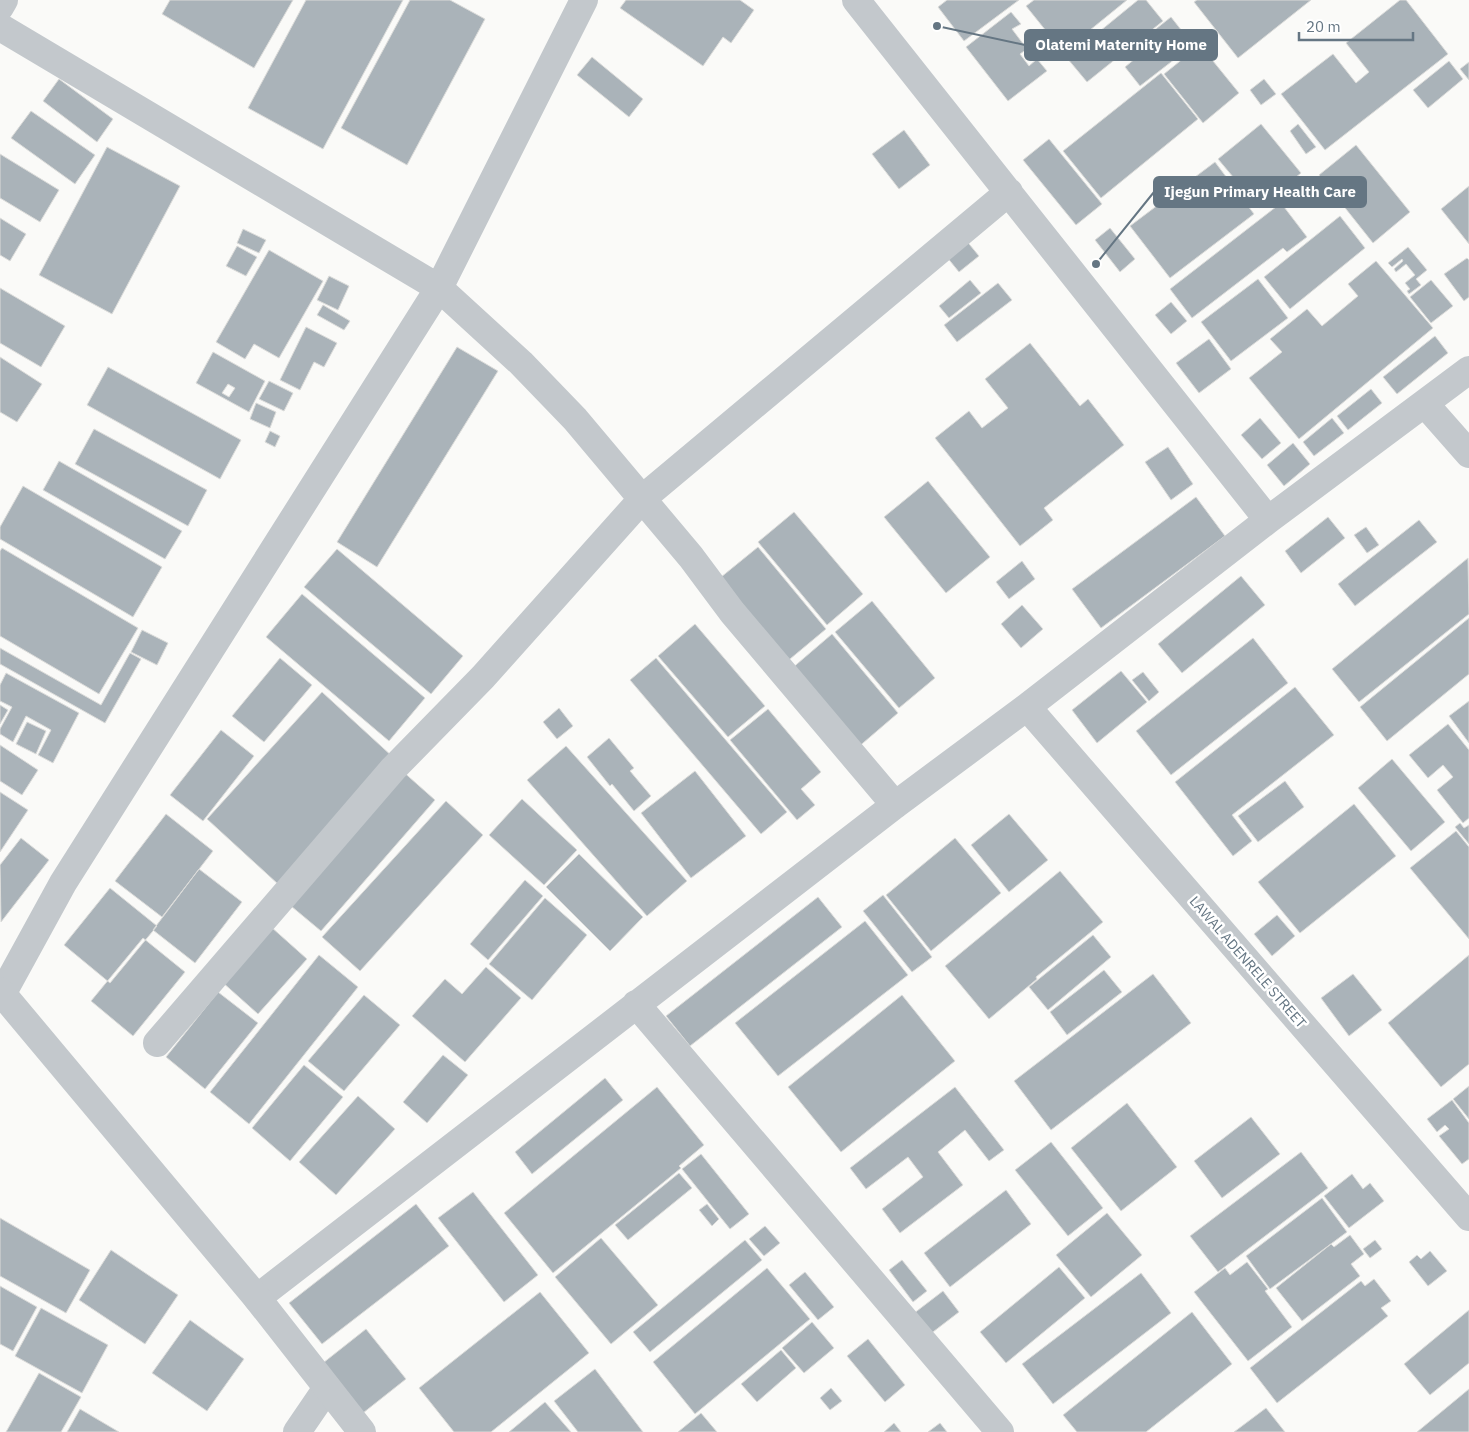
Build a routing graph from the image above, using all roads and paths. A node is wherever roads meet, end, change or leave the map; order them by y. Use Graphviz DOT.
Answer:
graph roads {
  1 [pos="4,0"];
  2 [pos="584,0"];
  3 [pos="856,0"];
  4 [pos="0,7"];
  5 [pos="0,27"];
  6 [pos="1009,192"];
  7 [pos="439,288"];
  8 [pos="1469,370"];
  9 [pos="1425,404"];
  10 [pos="1469,454"];
  11 [pos="643,498"];
  12 [pos="1268,520"];
  13 [pos="1027,707"];
  14 [pos="895,805"];
  15 [pos="1,994"];
  16 [pos="636,1004"];
  17 [pos="157,1043"];
  18 [pos="1469,1217"];
  19 [pos="257,1298"];
  20 [pos="327,1388"];
  21 [pos="297,1432"];
  22 [pos="362,1432"];
  23 [pos="1000,1432"];
  1 -- 4 [label="street"];
  2 -- 7 [label="street"];
  3 -- 6 [label="street"];
  5 -- 7 [label="street"];
  6 -- 11 [label="street"];
  6 -- 12 [label="street"];
  7 -- 11 [label="street"];
  7 -- 15 [label="street"];
  8 -- 9 [label="street"];
  9 -- 10 [label="street"];
  9 -- 12 [label="street"];
  11 -- 14 [label="street"];
  11 -- 17 [label="street"];
  12 -- 13 [label="street"];
  13 -- 14 [label="street"];
  13 -- 18 [label="street, LAWAL ADENRELE STREET"];
  14 -- 16 [label="street"];
  15 -- 19 [label="street"];
  16 -- 19 [label="street"];
  16 -- 23 [label="street"];
  19 -- 20 [label="street"];
  20 -- 21 [label="street"];
  20 -- 22 [label="street"];
}
